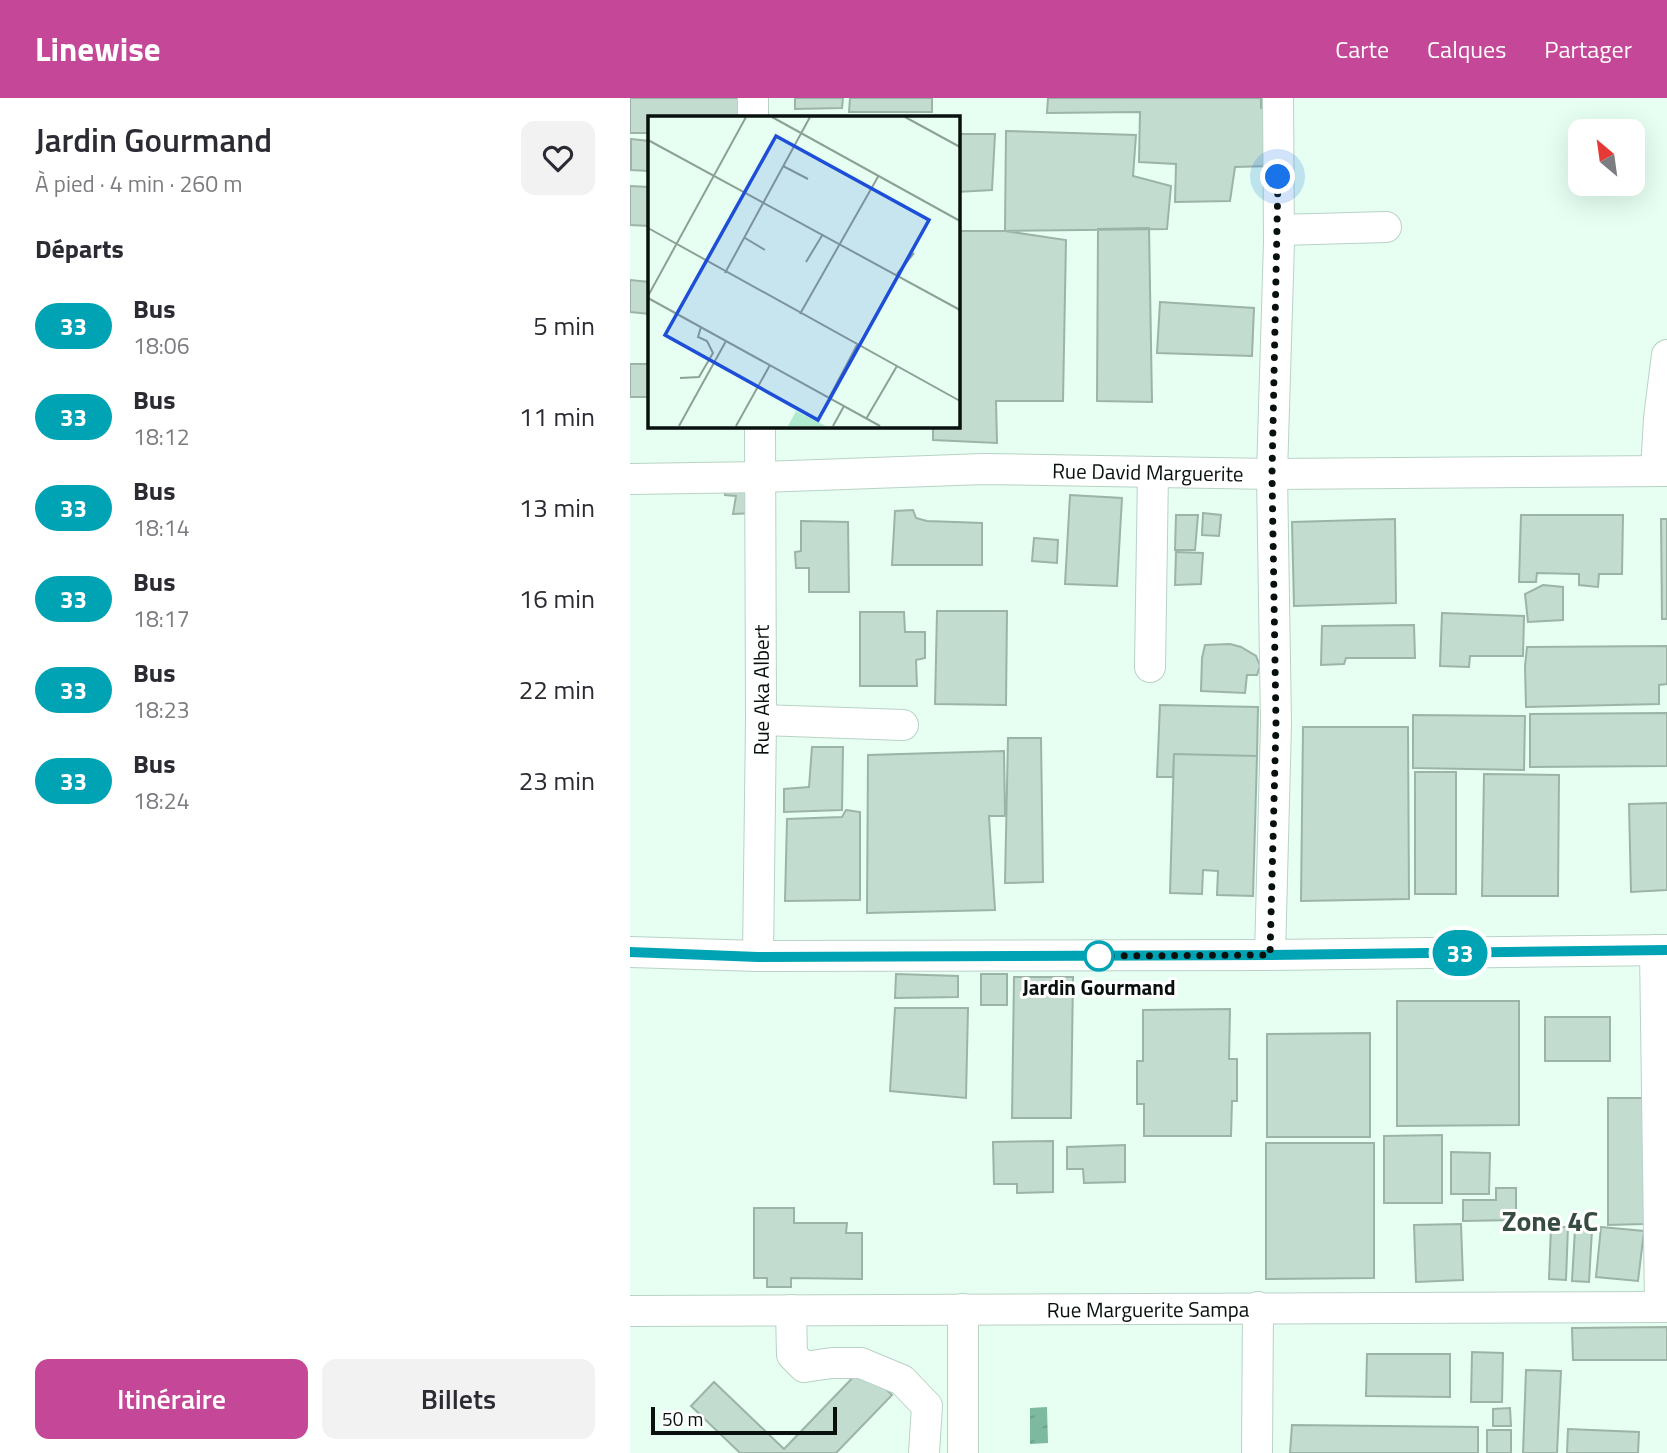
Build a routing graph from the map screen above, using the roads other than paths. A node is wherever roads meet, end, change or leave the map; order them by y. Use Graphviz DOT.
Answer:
graph roads {
  1 [pos="753,98"];
  2 [pos="1278,98"];
  3 [pos="753,116"];
  4 [pos="1387,227"];
  5 [pos="1279,230"];
  6 [pos="1667,355"];
  7 [pos="760,427"];
  8 [pos="1661,471"];
  9 [pos="1153,472"];
  10 [pos="1272,474"];
  11 [pos="761,477"];
  12 [pos="630,479"];
  13 [pos="1150,667"];
  14 [pos="761,720"];
  15 [pos="902,725"];
  16 [pos="1661,950"];
  17 [pos="630,952"];
  18 [pos="1270,955"];
  19 [pos="758,957"];
  20 [pos="1258,1307"];
  21 [pos="1663,1307"];
  22 [pos="963,1309"];
  23 [pos="791,1310"];
  24 [pos="630,1311"];
  25 [pos="924,1453"];
  26 [pos="963,1453"];
  27 [pos="1257,1453"];
  1 -- 3 [label="street"];
  2 -- 5 [label="street"];
  4 -- 5 [label="street"];
  5 -- 10 [label="street"];
  6 -- 8 [label="street"];
  7 -- 11 [label="street, Rue Aka Albert"];
  8 -- 10 [label="street, Rue David Marguerite"];
  9 -- 10 [label="street, Rue David Marguerite"];
  9 -- 11 [label="street, Rue David Marguerite"];
  9 -- 13 [label="street"];
  10 -- 18 [label="street"];
  11 -- 12 [label="street, Rue David Marguerite"];
  11 -- 14 [label="street, Rue Aka Albert"];
  14 -- 15 [label="street"];
  14 -- 19 [label="street, Rue Aka Albert"];
  16 -- 18 [label="street"];
  16 -- 21 [label="street"];
  17 -- 19 [label="street"];
  18 -- 19 [label="street"];
  20 -- 21 [label="street, Rue Marguerite Sampa"];
  20 -- 22 [label="street, Rue Marguerite Sampa"];
  20 -- 27 [label="street"];
  22 -- 23 [label="street, Rue Marguerite Sampa"];
  22 -- 26 [label="street"];
  23 -- 24 [label="street, Rue Marguerite Sampa"];
  23 -- 25 [label="street"];
}
